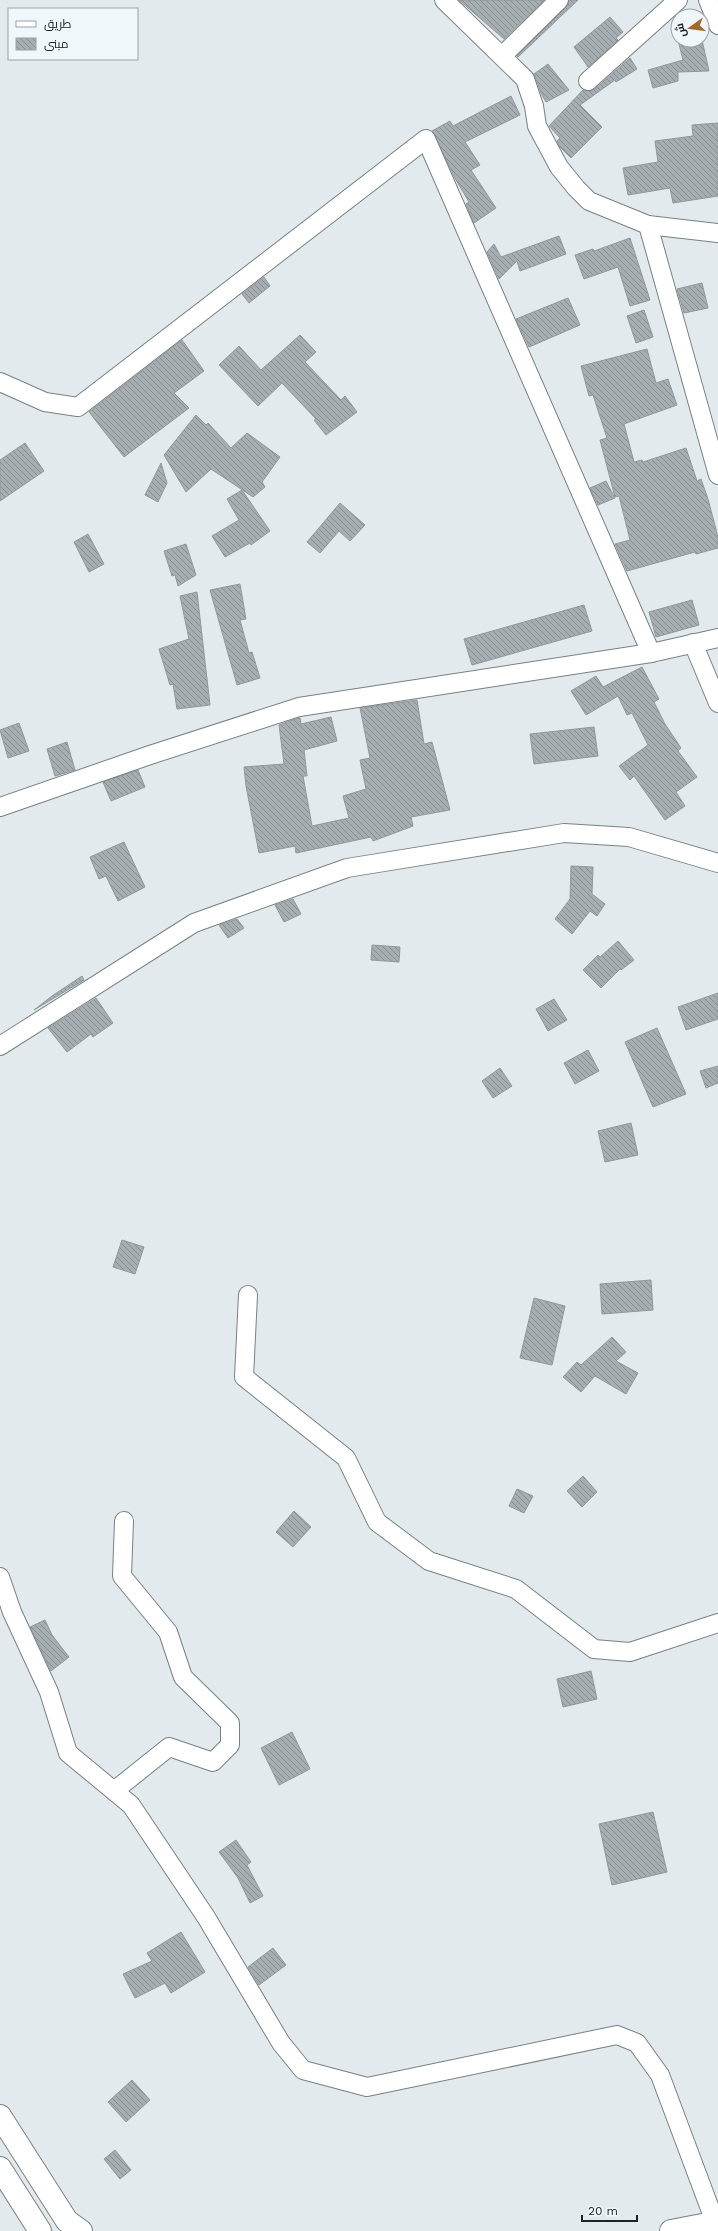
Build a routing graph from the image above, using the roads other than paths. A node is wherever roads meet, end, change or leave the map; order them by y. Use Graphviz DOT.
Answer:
graph roads {
  1 [pos="444,0"];
  2 [pos="559,0"];
  3 [pos="678,0"];
  4 [pos="708,0"];
  5 [pos="718,25"];
  6 [pos="502,56"];
  7 [pos="588,81"];
  8 [pos="648,225"];
  9 [pos="718,233"];
  10 [pos="0,382"];
  11 [pos="718,475"];
  12 [pos="718,638"];
  13 [pos="693,643"];
  14 [pos="651,653"];
  15 [pos="718,703"];
  16 [pos="0,807"];
  17 [pos="718,863"];
  18 [pos="0,1046"];
  19 [pos="248,1295"];
  20 [pos="124,1521"];
  21 [pos="0,1577"];
  22 [pos="718,1623"];
  23 [pos="114,1791"];
  24 [pos="0,2116"];
  25 [pos="0,2168"];
  26 [pos="717,2222"];
  27 [pos="40,2231"];
  28 [pos="81,2231"];
  29 [pos="671,2231"];
  1 -- 6 [label="street"];
  2 -- 6 [label="street"];
  3 -- 7 [label="street"];
  4 -- 5 [label="street"];
  6 -- 8 [label="street"];
  8 -- 9 [label="street"];
  8 -- 11 [label="street"];
  10 -- 14 [label="street"];
  12 -- 13 [label="street"];
  13 -- 14 [label="street"];
  13 -- 15 [label="street"];
  14 -- 16 [label="street"];
  17 -- 18 [label="street"];
  19 -- 22 [label="street"];
  20 -- 23 [label="street"];
  21 -- 23 [label="street"];
  23 -- 26 [label="street"];
  24 -- 28 [label="street"];
  25 -- 27 [label="street"];
  26 -- 29 [label="street"];
}
